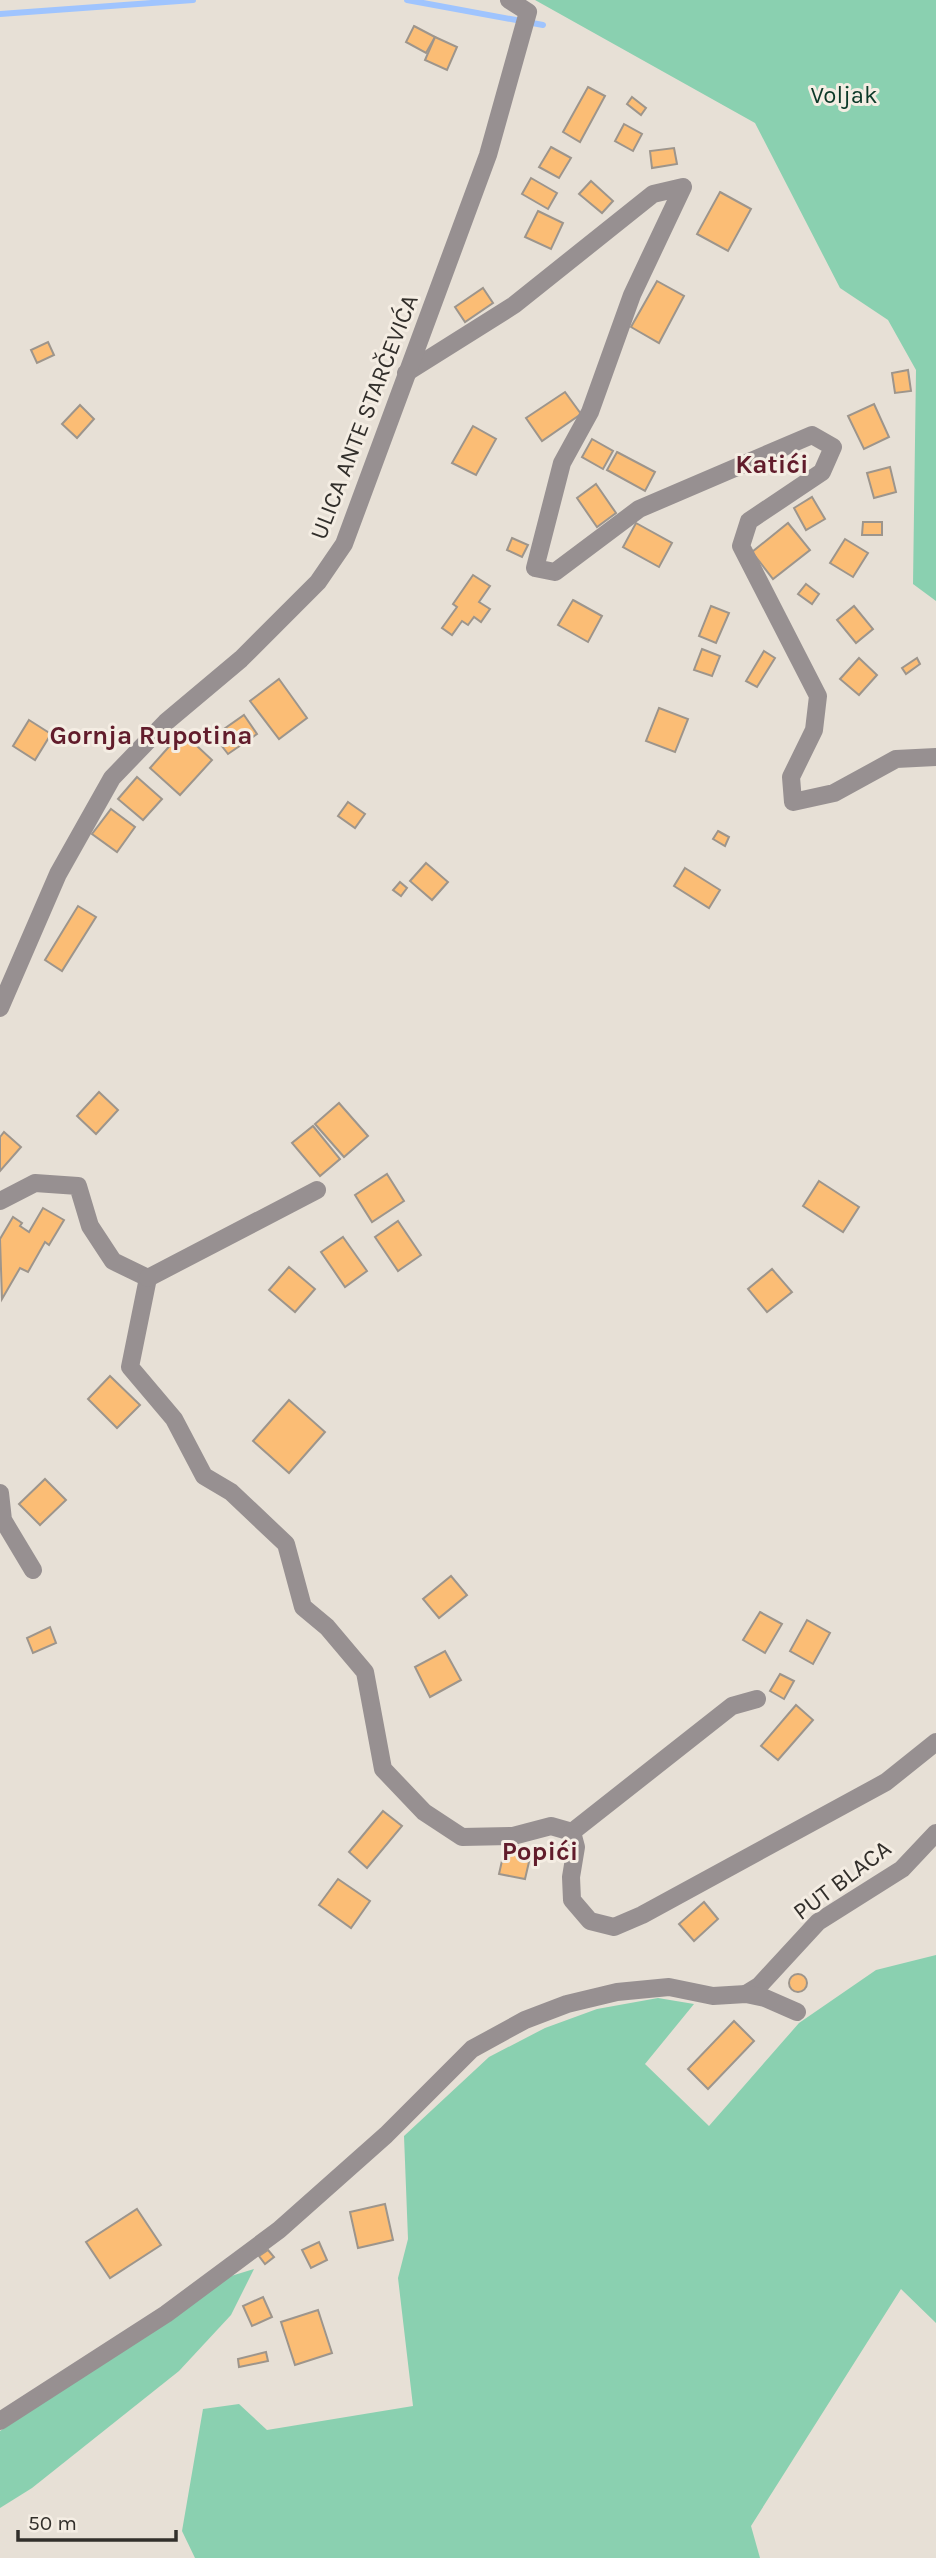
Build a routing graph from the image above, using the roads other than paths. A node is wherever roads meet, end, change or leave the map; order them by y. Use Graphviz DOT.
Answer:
graph roads {
  1 [pos="509,0"];
  2 [pos="406,373"];
  3 [pos="936,757"];
  4 [pos="0,1008"];
  5 [pos="317,1190"];
  6 [pos="0,1201"];
  7 [pos="148,1278"];
  8 [pos="0,1493"];
  9 [pos="33,1570"];
  10 [pos="757,1699"];
  11 [pos="936,1742"];
  12 [pos="572,1832"];
  13 [pos="936,1833"];
  14 [pos="746,1994"];
  15 [pos="797,2012"];
  16 [pos="0,2421"];
  1 -- 2 [label="street, ULICA ANTE STARČEVIĆA"];
  2 -- 3 [label="street"];
  2 -- 4 [label="street, ULICA ANTE STARČEVIĆA"];
  5 -- 7 [label="street"];
  6 -- 7 [label="street"];
  7 -- 12 [label="street"];
  8 -- 9 [label="street"];
  10 -- 12 [label="street"];
  11 -- 12 [label="street"];
  13 -- 14 [label="street, PUT BLACA"];
  14 -- 15 [label="street"];
  14 -- 16 [label="street"];
}
